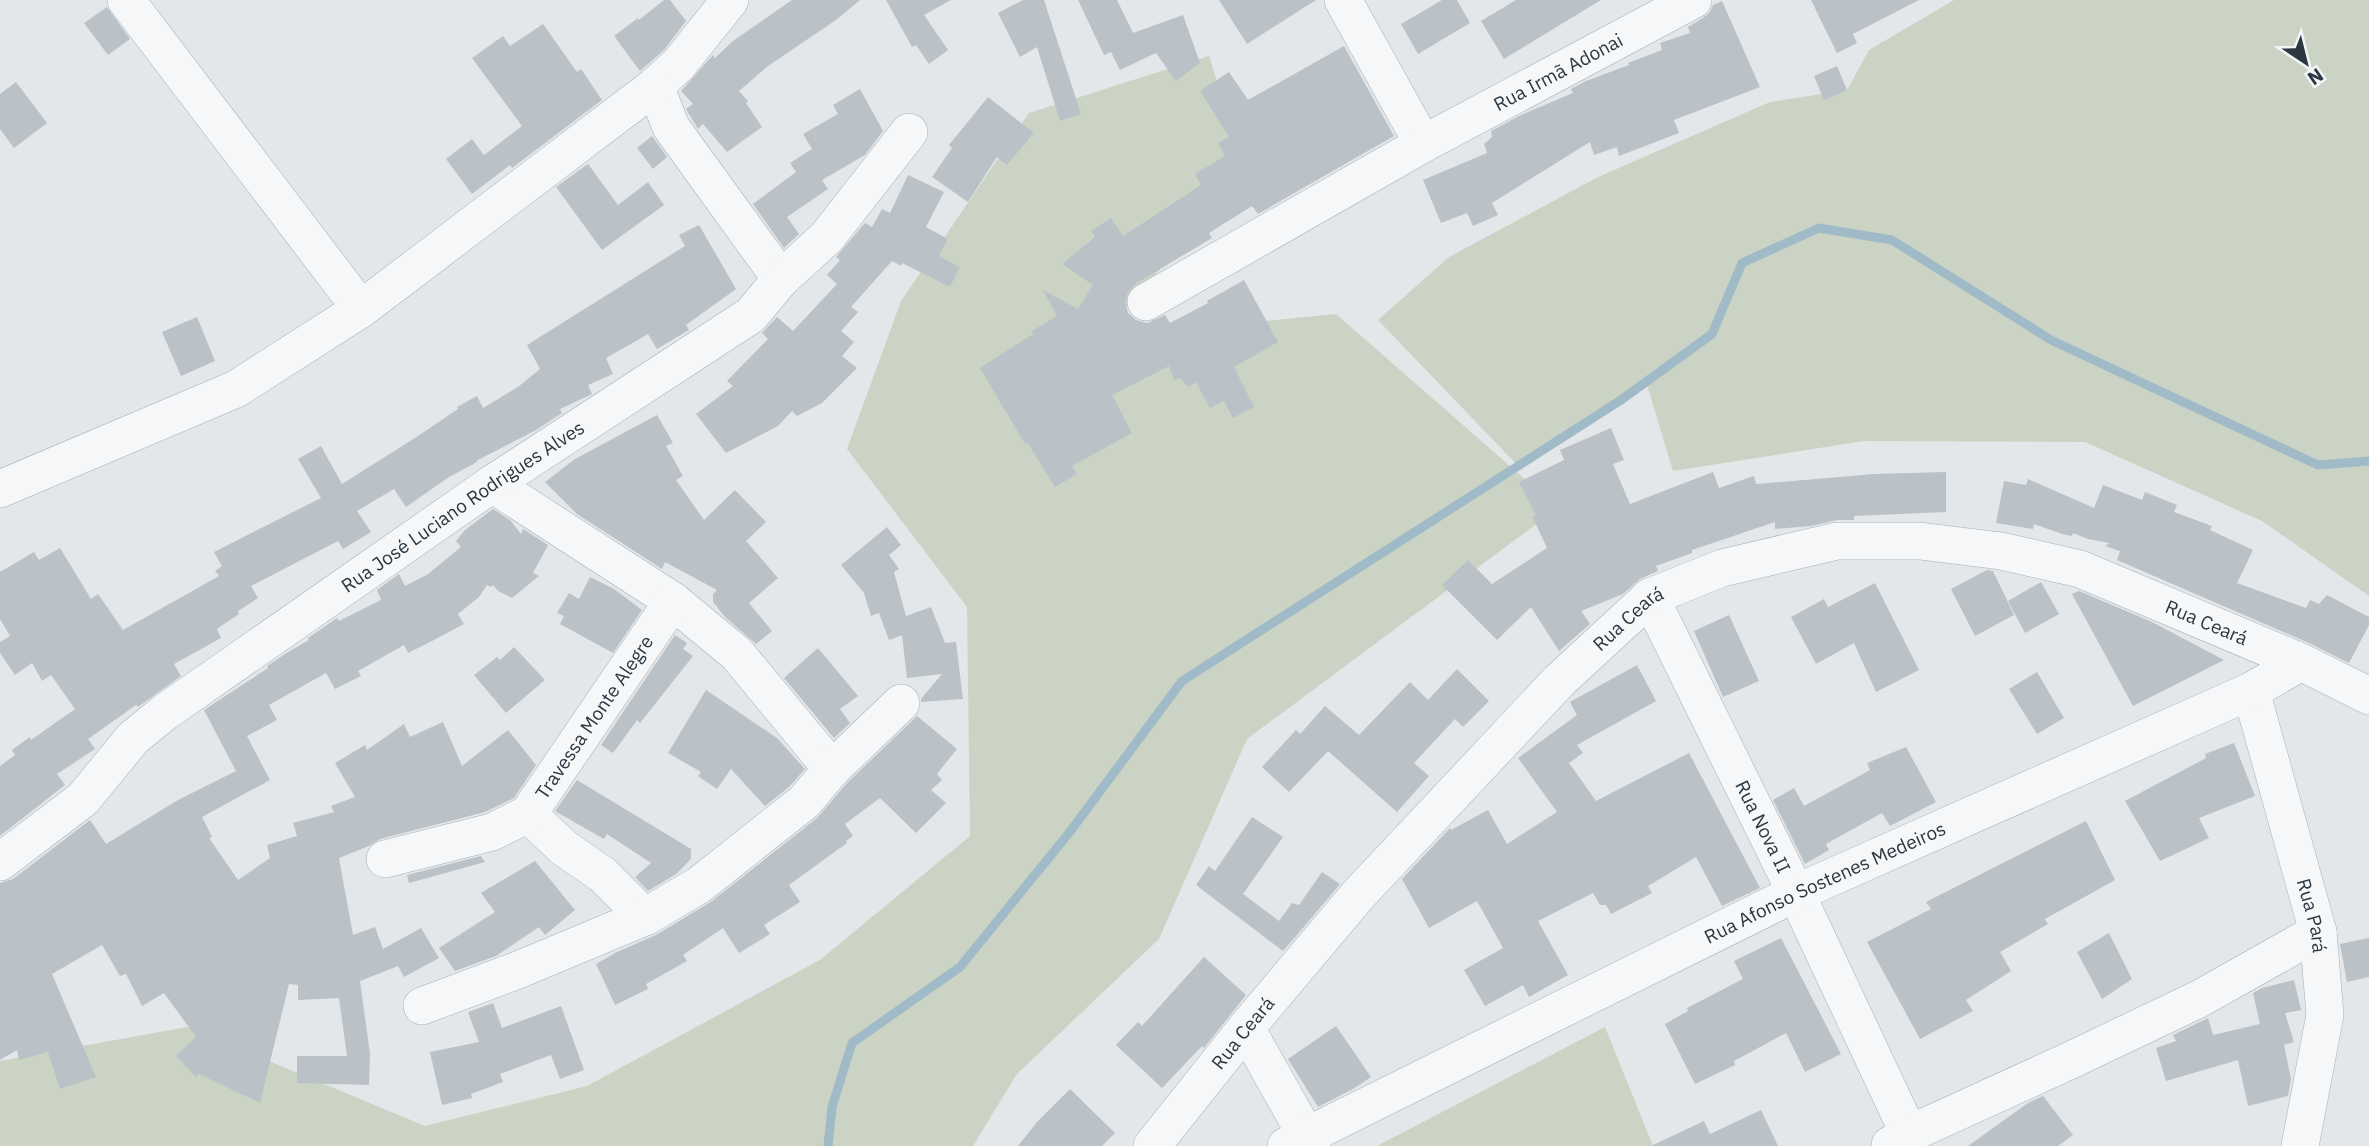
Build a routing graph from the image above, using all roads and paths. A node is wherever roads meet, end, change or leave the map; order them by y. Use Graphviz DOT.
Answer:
graph roads {
  1 [pos="126,0"];
  2 [pos="730,0"];
  3 [pos="1343,0"];
  4 [pos="1693,0"];
  5 [pos="655,86"];
  6 [pos="909,132"];
  7 [pos="1423,144"];
  8 [pos="781,279"];
  9 [pos="1146,302"];
  10 [pos="361,309"];
  11 [pos="492,484"];
  12 [pos="0,489"];
  13 [pos="1650,597"];
  14 [pos="673,601"];
  15 [pos="2301,662"];
  16 [pos="2251,691"];
  17 [pos="2369,696"];
  18 [pos="901,703"];
  19 [pos="832,769"];
  20 [pos="528,814"];
  21 [pos="385,859"];
  22 [pos="0,862"];
  23 [pos="1796,893"];
  24 [pos="645,917"];
  25 [pos="2318,932"];
  26 [pos="422,1006"];
  27 [pos="1246,1028"];
  28 [pos="1898,1140"];
  29 [pos="1302,1142"];
  30 [pos="1152,1146"];
  31 [pos="2300,1146"];
  1 -- 10 [label="street"];
  2 -- 5 [label="street"];
  3 -- 7 [label="street"];
  4 -- 7 [label="street, Rua Irmã Adonai"];
  5 -- 8 [label="street"];
  5 -- 10 [label="street"];
  6 -- 8 [label="street, Rua José Luciano Rodrigues Alves"];
  7 -- 9 [label="street, Rua Irmã Adonai"];
  8 -- 11 [label="street, Rua José Luciano Rodrigues Alves"];
  10 -- 12 [label="street"];
  11 -- 14 [label="street"];
  11 -- 22 [label="street, Rua José Luciano Rodrigues Alves"];
  13 -- 15 [label="street, Rua Ceará"];
  13 -- 23 [label="street, Rua Nova II"];
  13 -- 27 [label="street, Rua Ceará"];
  14 -- 19 [label="street"];
  14 -- 20 [label="street, Travessa Monte Alegre"];
  15 -- 16 [label="street, Rua Afonso Sostenes Medeiros"];
  15 -- 17 [label="street"];
  16 -- 23 [label="street, Rua Afonso Sostenes Medeiros"];
  16 -- 25 [label="street, Rua Pará"];
  18 -- 19 [label="street"];
  19 -- 24 [label="street"];
  20 -- 21 [label="street, Travessa Monte Alegre"];
  20 -- 24 [label="street"];
  23 -- 28 [label="street, Rua Nova II"];
  23 -- 29 [label="street, Rua Afonso Sostenes Medeiros"];
  24 -- 26 [label="street"];
  25 -- 28 [label="street"];
  25 -- 31 [label="street, Rua Pará"];
  27 -- 29 [label="street"];
  27 -- 30 [label="street, Rua Ceará"];
}
